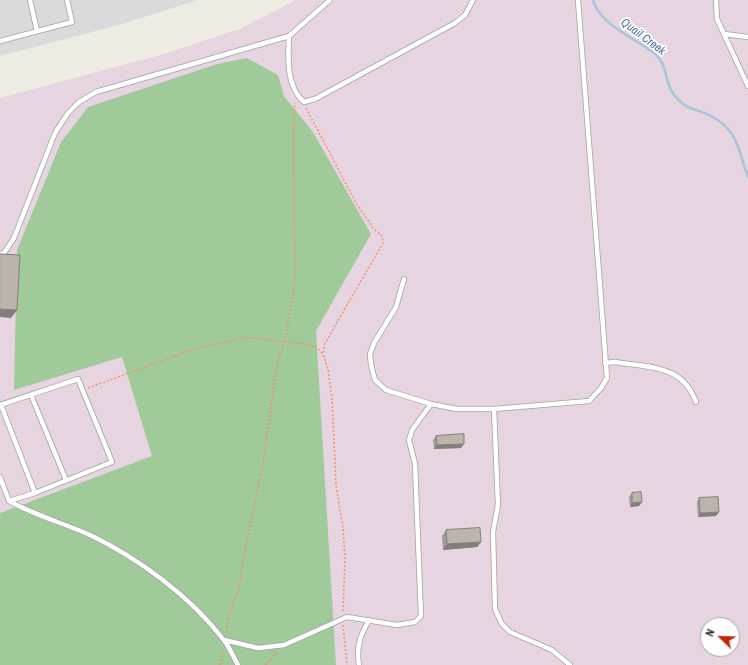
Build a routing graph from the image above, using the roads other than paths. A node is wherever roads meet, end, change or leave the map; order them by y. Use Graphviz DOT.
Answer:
graph roads {
  1 [pos="30,0"];
  2 [pos="67,0"];
  3 [pos="330,0"];
  4 [pos="473,0"];
  5 [pos="578,0"];
  6 [pos="716,0"];
  7 [pos="37,31"];
  8 [pos="724,34"];
  9 [pos="288,36"];
  10 [pos="748,37"];
  11 [pos="0,41"];
  12 [pos="748,86"];
  13 [pos="0,254"];
  14 [pos="404,279"];
  15 [pos="605,363"];
  16 [pos="31,395"];
  17 [pos="696,402"];
  18 [pos="431,404"];
  19 [pos="0,405"];
  20 [pos="494,408"];
  21 [pos="0,477"];
  22 [pos="66,480"];
  23 [pos="35,493"];
  24 [pos="9,500"];
  25 [pos="370,620"];
  26 [pos="224,640"];
  27 [pos="238,665"];
  28 [pos="359,665"];
  29 [pos="570,665"];
  1 -- 7 [label="lane"];
  2 -- 7 [label="lane"];
  3 -- 9 [label="lane"];
  4 -- 9 [label="lane"];
  5 -- 15 [label="lane"];
  6 -- 8 [label="lane"];
  7 -- 11 [label="lane"];
  8 -- 10 [label="lane"];
  8 -- 12 [label="lane"];
  9 -- 13 [label="lane"];
  14 -- 18 [label="lane"];
  15 -- 17 [label="lane"];
  15 -- 20 [label="lane"];
  16 -- 19 [label="lane"];
  16 -- 22 [label="lane"];
  16 -- 22 [label="lane"];
  18 -- 20 [label="lane"];
  18 -- 25 [label="lane"];
  19 -- 23 [label="lane"];
  20 -- 29 [label="lane"];
  21 -- 24 [label="lane"];
  22 -- 23 [label="lane"];
  23 -- 24 [label="lane"];
  24 -- 26 [label="lane"];
  25 -- 26 [label="lane"];
  25 -- 28 [label="lane"];
  26 -- 27 [label="lane"];
}
